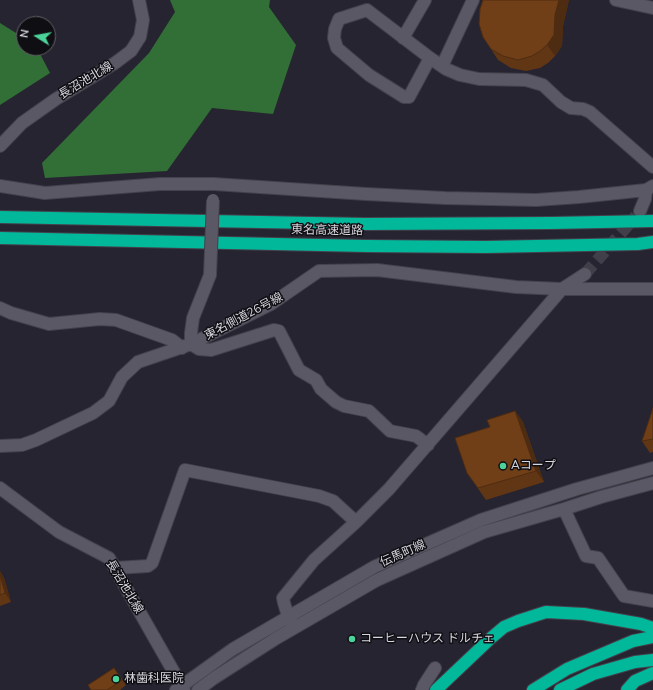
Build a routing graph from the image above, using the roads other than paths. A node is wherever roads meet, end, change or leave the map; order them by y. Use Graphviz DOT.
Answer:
graph roads {
  1 [pos="138,0"];
  2 [pos="425,0"];
  3 [pos="473,0"];
  4 [pos="616,0"];
  5 [pos="368,5"];
  6 [pos="653,8"];
  7 [pos="403,38"];
  8 [pos="430,58"];
  9 [pos="442,66"];
  10 [pos="0,146"];
  11 [pos="653,167"];
  12 [pos="214,184"];
  13 [pos="0,186"];
  14 [pos="650,188"];
  15 [pos="640,211"];
  16 [pos="0,217"];
  17 [pos="653,221"];
  18 [pos="0,238"];
  19 [pos="653,243"];
  20 [pos="585,274"];
  21 [pos="562,289"];
  22 [pos="653,289"];
  23 [pos="0,308"];
  24 [pos="187,346"];
  25 [pos="428,445"];
  26 [pos="0,446"];
  27 [pos="653,468"];
  28 [pos="653,483"];
  29 [pos="0,488"];
  30 [pos="564,509"];
  31 [pos="356,522"];
  32 [pos="115,568"];
  33 [pos="653,600"];
  34 [pos="288,616"];
  35 [pos="295,627"];
  36 [pos="653,628"];
  37 [pos="653,637"];
  38 [pos="653,660"];
  39 [pos="435,668"];
  40 [pos="653,673"];
  41 [pos="181,689"];
  42 [pos="198,690"];
  43 [pos="422,690"];
  44 [pos="436,690"];
  45 [pos="533,690"];
  46 [pos="560,690"];
  47 [pos="627,690"];
  1 -- 10 [label="street, 長沼池北線"];
  2 -- 7 [label="street"];
  3 -- 9 [label="street"];
  4 -- 6 [label="street"];
  5 -- 7 [label="street"];
  5 -- 8 [label="street"];
  7 -- 8 [label="street"];
  8 -- 9 [label="street"];
  9 -- 11 [label="street"];
  12 -- 13 [label="street"];
  12 -- 14 [label="street"];
  12 -- 24 [label="street, bridge"];
  14 -- 15 [label="street"];
  16 -- 17 [label="highway, 東名高速道路"];
  18 -- 19 [label="highway, 東名高速道路"];
  20 -- 21 [label="street"];
  21 -- 22 [label="street, 東名側道26号線"];
  21 -- 24 [label="street, 東名側道26号線"];
  21 -- 25 [label="street"];
  23 -- 24 [label="street"];
  24 -- 25 [label="street"];
  24 -- 26 [label="street, 東名側道26号線"];
  25 -- 31 [label="street"];
  27 -- 34 [label="street, 伝馬町線"];
  28 -- 30 [label="street, 伝馬町線"];
  29 -- 32 [label="street, 長沼池北線"];
  30 -- 33 [label="street"];
  30 -- 35 [label="street, 伝馬町線"];
  31 -- 32 [label="street"];
  31 -- 34 [label="street"];
  32 -- 41 [label="street, 長沼池北線"];
  34 -- 35 [label="street"];
  34 -- 41 [label="street, 伝馬町線"];
  35 -- 42 [label="street, 伝馬町線"];
  36 -- 44 [label="highway"];
  37 -- 45 [label="highway"];
  38 -- 46 [label="highway"];
  39 -- 43 [label="street"];
  40 -- 47 [label="highway"];
}
